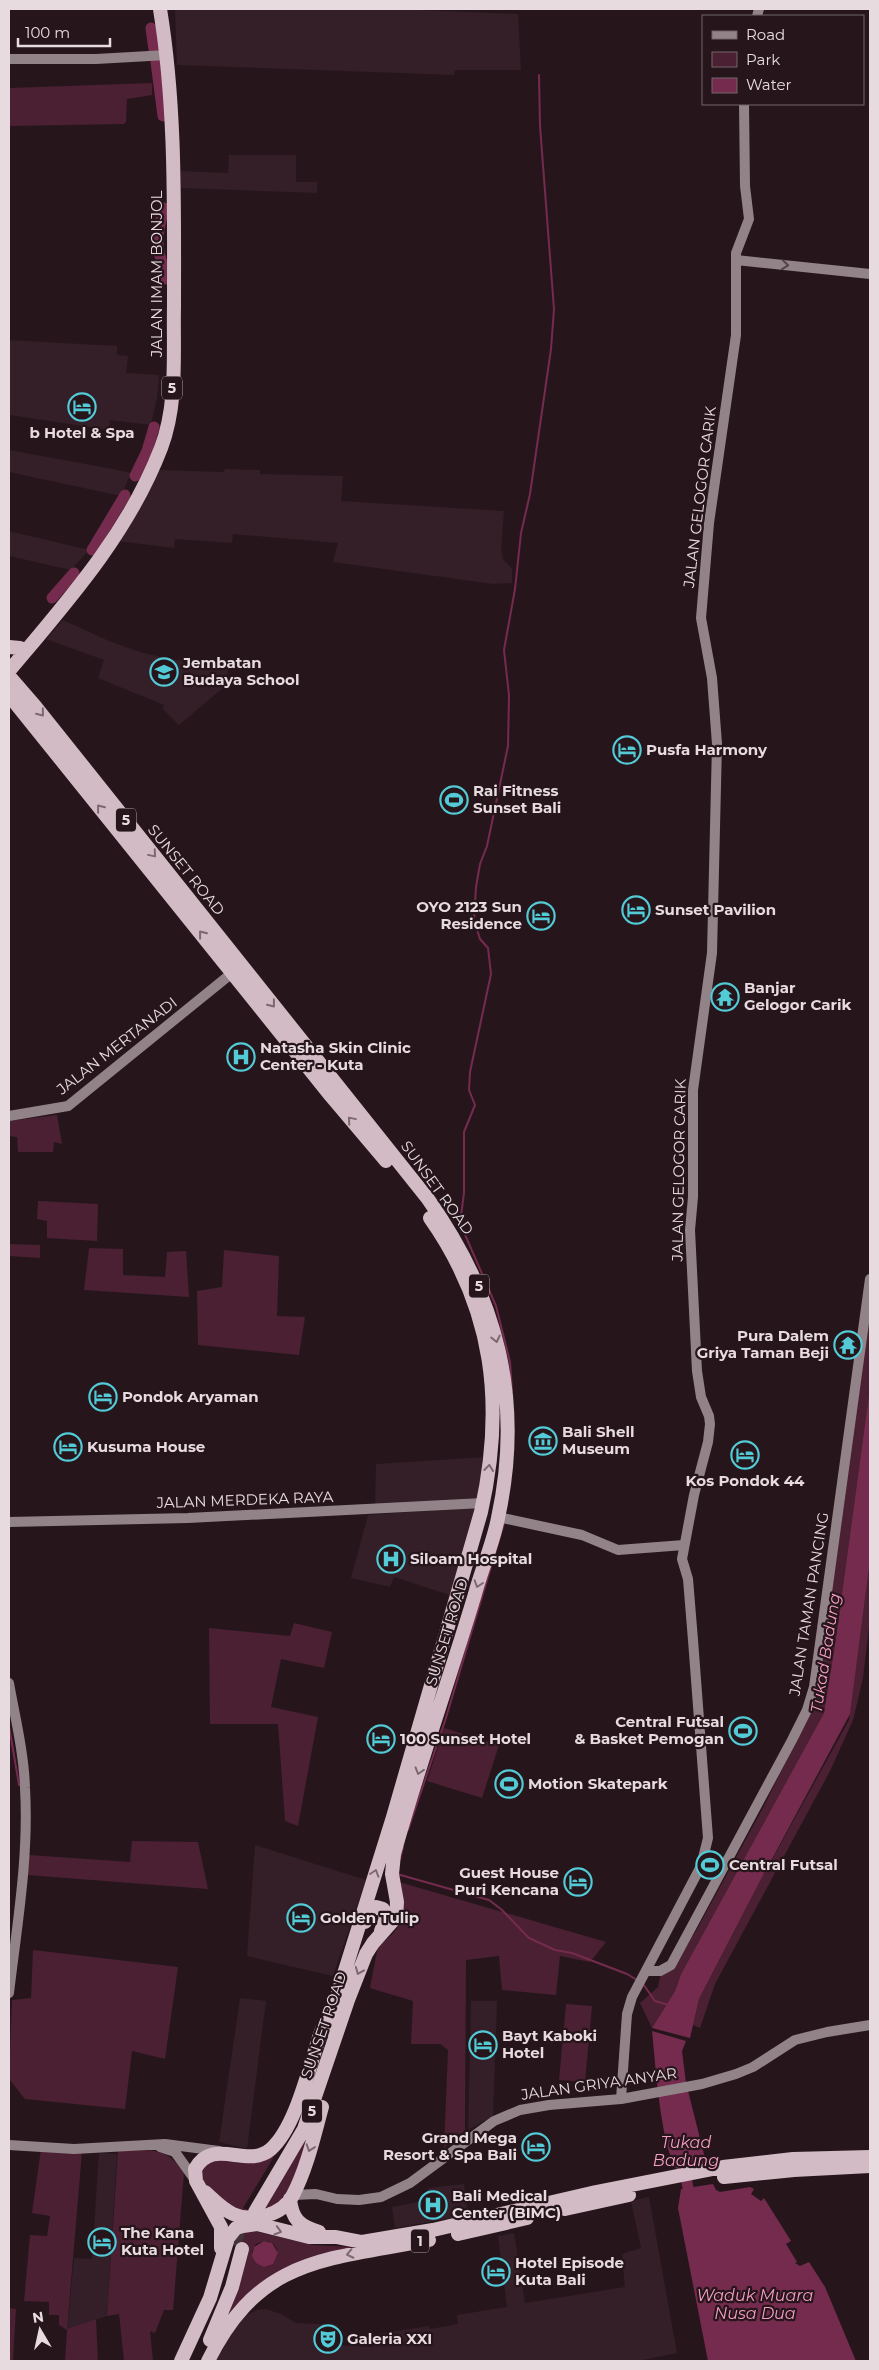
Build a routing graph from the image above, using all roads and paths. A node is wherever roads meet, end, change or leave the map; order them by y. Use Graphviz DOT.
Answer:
graph roads {
  1 [pos="150,9"];
  2 [pos="160,9"];
  3 [pos="162,55"];
  4 [pos="9,59"];
  5 [pos="744,105"];
  6 [pos="736,260"];
  7 [pos="870,274"];
  8 [pos="170,290"];
  9 [pos="15,648"];
  10 [pos="9,661"];
  11 [pos="9,671"];
  12 [pos="9,676"];
  13 [pos="9,695"];
  14 [pos="9,709"];
  15 [pos="23,712"];
  16 [pos="131,836"];
  17 [pos="237,969"];
  18 [pos="9,1116"];
  19 [pos="870,1279"];
  20 [pos="483,1503"];
  21 [pos="498,1517"];
  22 [pos="9,1522"];
  23 [pos="684,1544"];
  24 [pos="9,1682"];
  25 [pos="430,1688"];
  26 [pos="445,1694"];
  27 [pos="373,1943"];
  28 [pos="353,1948"];
  29 [pos="647,1971"];
  30 [pos="9,1993"];
  31 [pos="348,2000"];
  32 [pos="332,2017"];
  33 [pos="870,2025"];
  34 [pos="621,2099"];
  35 [pos="149,2145"];
  36 [pos="9,2146"];
  37 [pos="225,2152"];
  38 [pos="870,2157"];
  39 [pos="870,2166"];
  40 [pos="303,2168"];
  41 [pos="725,2172"];
  42 [pos="671,2182"];
  43 [pos="198,2184"];
  44 [pos="316,2194"];
  45 [pos="292,2197"];
  46 [pos="336,2237"];
  47 [pos="220,2259"];
  48 [pos="181,2361"];
  49 [pos="191,2361"];
  50 [pos="200,2361"];
  51 [pos="208,2361"];
  1 -- 3 [label="highway, JALAN IMAM BONJOL / 5"];
  2 -- 3 [label="highway, JALAN IMAM BONJOL / 5"];
  3 -- 4 [label="street"];
  3 -- 8 [label="highway, JALAN IMAM BONJOL / 5"];
  5 -- 6 [label="street, JALAN GELOGOR CARIK"];
  6 -- 7 [label="street, one-way"];
  6 -- 23 [label="street, JALAN GELOGOR CARIK"];
  8 -- 9 [label="highway, JALAN IMAM BONJOL / 5"];
  8 -- 11 [label="highway, JALAN IMAM BONJOL / 5"];
  9 -- 10 [label="highway, JALAN IMAM BONJOL / 5"];
  12 -- 16 [label="highway, SUNSET ROAD / 5, one-way"];
  13 -- 15 [label="highway, SUNSET ROAD / 5"];
  14 -- 15 [label="highway"];
  16 -- 15 [label="highway, SUNSET ROAD / 5, one-way"];
  16 -- 17 [label="highway, SUNSET ROAD / 5"];
  17 -- 18 [label="street, JALAN MERTANADI"];
  20 -- 17 [label="highway, SUNSET ROAD / 5, one-way"];
  17 -- 21 [label="highway, SUNSET ROAD / 5, one-way"];
  19 -- 29 [label="street, JALAN TAMAN PANCING"];
  20 -- 22 [label="street, JALAN MERDEKA RAYA"];
  20 -- 25 [label="highway, SUNSET ROAD / 5"];
  21 -- 23 [label="street"];
  21 -- 26 [label="highway, SUNSET ROAD / 5, one-way"];
  23 -- 29 [label="street, JALAN GELOGOR CARIK"];
  24 -- 30 [label="street"];
  25 -- 26 [label="highway"];
  28 -- 25 [label="highway, SUNSET ROAD / 5, one-way"];
  26 -- 27 [label="highway, SUNSET ROAD / 5, one-way"];
  27 -- 28 [label="highway"];
  27 -- 31 [label="highway, SUNSET ROAD / 5, one-way"];
  28 -- 32 [label="highway, SUNSET ROAD / 5"];
  29 -- 34 [label="street, JALAN GELOGOR CARIK"];
  31 -- 32 [label="highway, SUNSET ROAD / 5"];
  31 -- 40 [label="highway, one-way"];
  32 -- 37 [label="highway"];
  33 -- 34 [label="street, JALAN GRIYA ANYAR"];
  34 -- 44 [label="street, JALAN GRIYA ANYAR"];
  35 -- 36 [label="street"];
  35 -- 37 [label="street"];
  35 -- 43 [label="street"];
  37 -- 43 [label="highway"];
  38 -- 41 [label="highway, 1"];
  39 -- 41 [label="highway, 1"];
  40 -- 44 [label="street"];
  40 -- 45 [label="highway"];
  41 -- 42 [label="highway, 1"];
  42 -- 46 [label="highway, 1"];
  42 -- 51 [label="highway, 1, one-way"];
  43 -- 45 [label="highway"];
  43 -- 47 [label="highway"];
  44 -- 45 [label="street, JALAN GRIYA ANYAR"];
  45 -- 46 [label="highway"];
  47 -- 46 [label="highway, 1, one-way"];
  47 -- 48 [label="highway, 1"];
  49 -- 50 [label="highway"];
}
